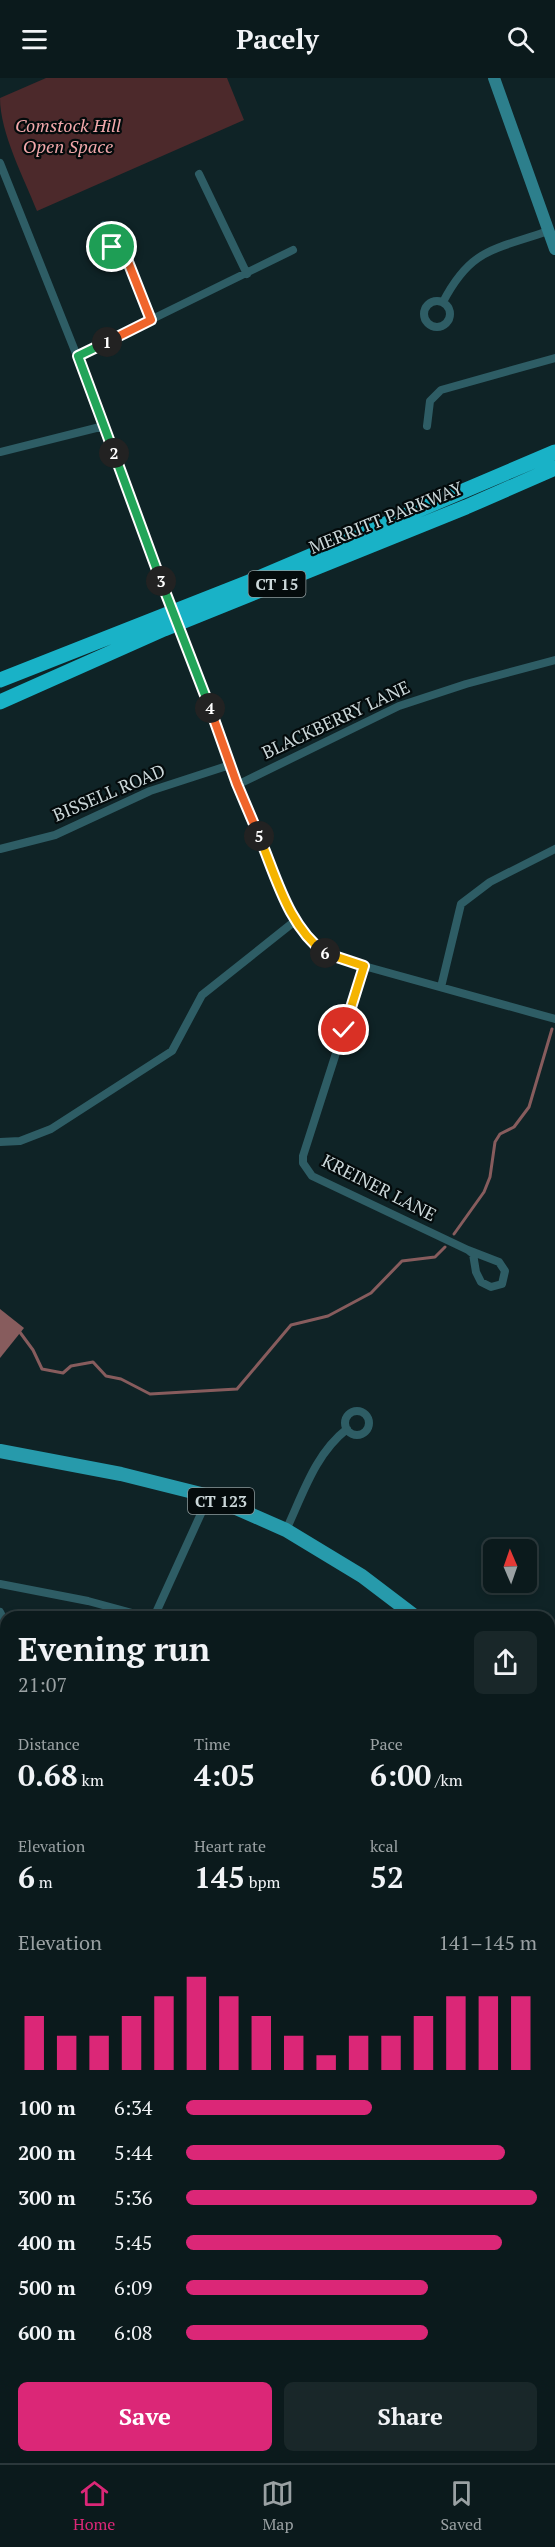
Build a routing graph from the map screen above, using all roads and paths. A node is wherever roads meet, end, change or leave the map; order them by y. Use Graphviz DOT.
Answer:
graph roads {
  1 [pos="494,78"];
  2 [pos="0,163"];
  3 [pos="199,174"];
  4 [pos="104,225"];
  5 [pos="548,231"];
  6 [pos="292,249"];
  7 [pos="555,249"];
  8 [pos="247,274"];
  9 [pos="442,302"];
  10 [pos="151,320"];
  11 [pos="78,356"];
  12 [pos="555,358"];
  13 [pos="104,426"];
  14 [pos="427,426"];
  15 [pos="0,452"];
  16 [pos="555,452"];
  17 [pos="555,468"];
  18 [pos="555,660"];
  19 [pos="0,680"];
  20 [pos="0,702"];
  21 [pos="230,765"];
  22 [pos="237,784"];
  23 [pos="0,849"];
  24 [pos="555,849"];
  25 [pos="295,921"];
  26 [pos="364,966"];
  27 [pos="441,987"];
  28 [pos="555,1019"];
  29 [pos="0,1142"];
  30 [pos="468,1250"];
  31 [pos="347,1429"];
  32 [pos="0,1451"];
  33 [pos="209,1496"];
  34 [pos="286,1530"];
  35 [pos="0,1584"];
  36 [pos="124,1611"];
  37 [pos="157,1611"];
  38 [pos="408,1611"];
  1 -- 5 [label="street"];
  2 -- 11 [label="street"];
  3 -- 8 [label="street"];
  4 -- 10 [label="street"];
  5 -- 7 [label="street"];
  5 -- 9 [label="street"];
  6 -- 8 [label="street"];
  8 -- 10 [label="street"];
  10 -- 11 [label="street"];
  11 -- 13 [label="street"];
  12 -- 14 [label="street"];
  13 -- 15 [label="street"];
  13 -- 21 [label="street, bridge"];
  16 -- 19 [label="highway, MERRITT PARKWAY / CT 15"];
  17 -- 20 [label="highway, MERRITT PARKWAY / CT 15"];
  18 -- 22 [label="street, BLACKBERRY LANE"];
  21 -- 22 [label="street"];
  21 -- 23 [label="street, BISSELL ROAD"];
  22 -- 25 [label="street"];
  24 -- 27 [label="street"];
  25 -- 26 [label="street"];
  25 -- 29 [label="street"];
  26 -- 27 [label="street"];
  26 -- 30 [label="street, KREINER LANE"];
  27 -- 28 [label="street"];
  30 -- 30 [label="street, KREINER LANE"];
  31 -- 34 [label="street"];
  32 -- 33 [label="main road, CT 123"];
  33 -- 34 [label="main road, CT 123"];
  33 -- 37 [label="street"];
  34 -- 38 [label="main road, CT 123"];
  35 -- 36 [label="street"];
}
